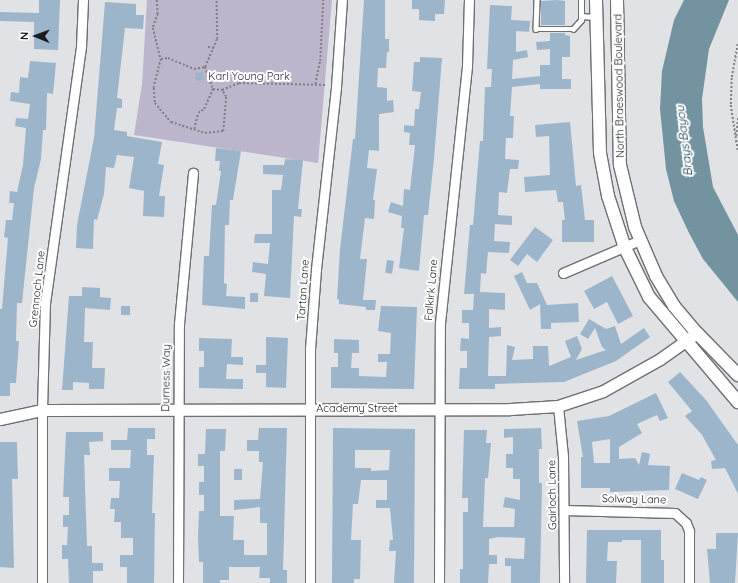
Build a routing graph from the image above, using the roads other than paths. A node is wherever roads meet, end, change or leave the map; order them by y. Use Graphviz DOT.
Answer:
graph roads {
  1 [pos="83,0"];
  2 [pos="342,0"];
  3 [pos="469,0"];
  4 [pos="537,0"];
  5 [pos="581,0"];
  6 [pos="596,0"];
  7 [pos="617,0"];
  8 [pos="581,16"];
  9 [pos="596,17"];
  10 [pos="597,93"];
  11 [pos="617,94"];
  12 [pos="193,173"];
  13 [pos="640,240"];
  14 [pos="625,248"];
  15 [pos="562,272"];
  16 [pos="697,333"];
  17 [pos="685,342"];
  18 [pos="738,376"];
  19 [pos="738,402"];
  20 [pos="558,406"];
  21 [pos="439,408"];
  22 [pos="177,409"];
  23 [pos="310,409"];
  24 [pos="42,410"];
  25 [pos="0,419"];
  26 [pos="564,510"];
  27 [pos="42,583"];
  28 [pos="178,583"];
  29 [pos="310,583"];
  30 [pos="438,583"];
  31 [pos="564,583"];
  32 [pos="689,583"];
  1 -- 24 [label="street, Grennoch Lane"];
  2 -- 23 [label="street, Tartan Lane"];
  3 -- 21 [label="street, Falkirk Lane"];
  4 -- 8 [label="lane"];
  5 -- 8 [label="lane"];
  6 -- 9 [label="main road, North Braeswood Boulevard"];
  7 -- 11 [label="main road, North Braeswood Boulevard"];
  8 -- 9 [label="lane"];
  9 -- 10 [label="main road, North Braeswood Boulevard"];
  10 -- 11 [label="main road"];
  10 -- 14 [label="main road, North Braeswood Boulevard"];
  11 -- 13 [label="main road, North Braeswood Boulevard"];
  12 -- 22 [label="street, Durness Way"];
  13 -- 14 [label="street"];
  13 -- 16 [label="main road, North Braeswood Boulevard"];
  14 -- 15 [label="street"];
  14 -- 17 [label="main road, North Braeswood Boulevard"];
  16 -- 17 [label="street, Academy Street"];
  16 -- 18 [label="main road, North Braeswood Boulevard"];
  17 -- 19 [label="main road, North Braeswood Boulevard"];
  17 -- 20 [label="street, Academy Street"];
  20 -- 21 [label="street, Academy Street"];
  20 -- 26 [label="street, Gairloch Lane"];
  21 -- 23 [label="street, Academy Street"];
  21 -- 30 [label="street, Falkirk Lane"];
  22 -- 23 [label="street, Academy Street"];
  22 -- 24 [label="street, Academy Street"];
  22 -- 28 [label="street, Durness Way"];
  23 -- 29 [label="street, Tartan Lane"];
  24 -- 25 [label="street, Academy Street"];
  24 -- 27 [label="street, Grennoch Lane"];
  26 -- 31 [label="street, Gairloch Lane"];
  26 -- 32 [label="street, Solway Lane"];
}
